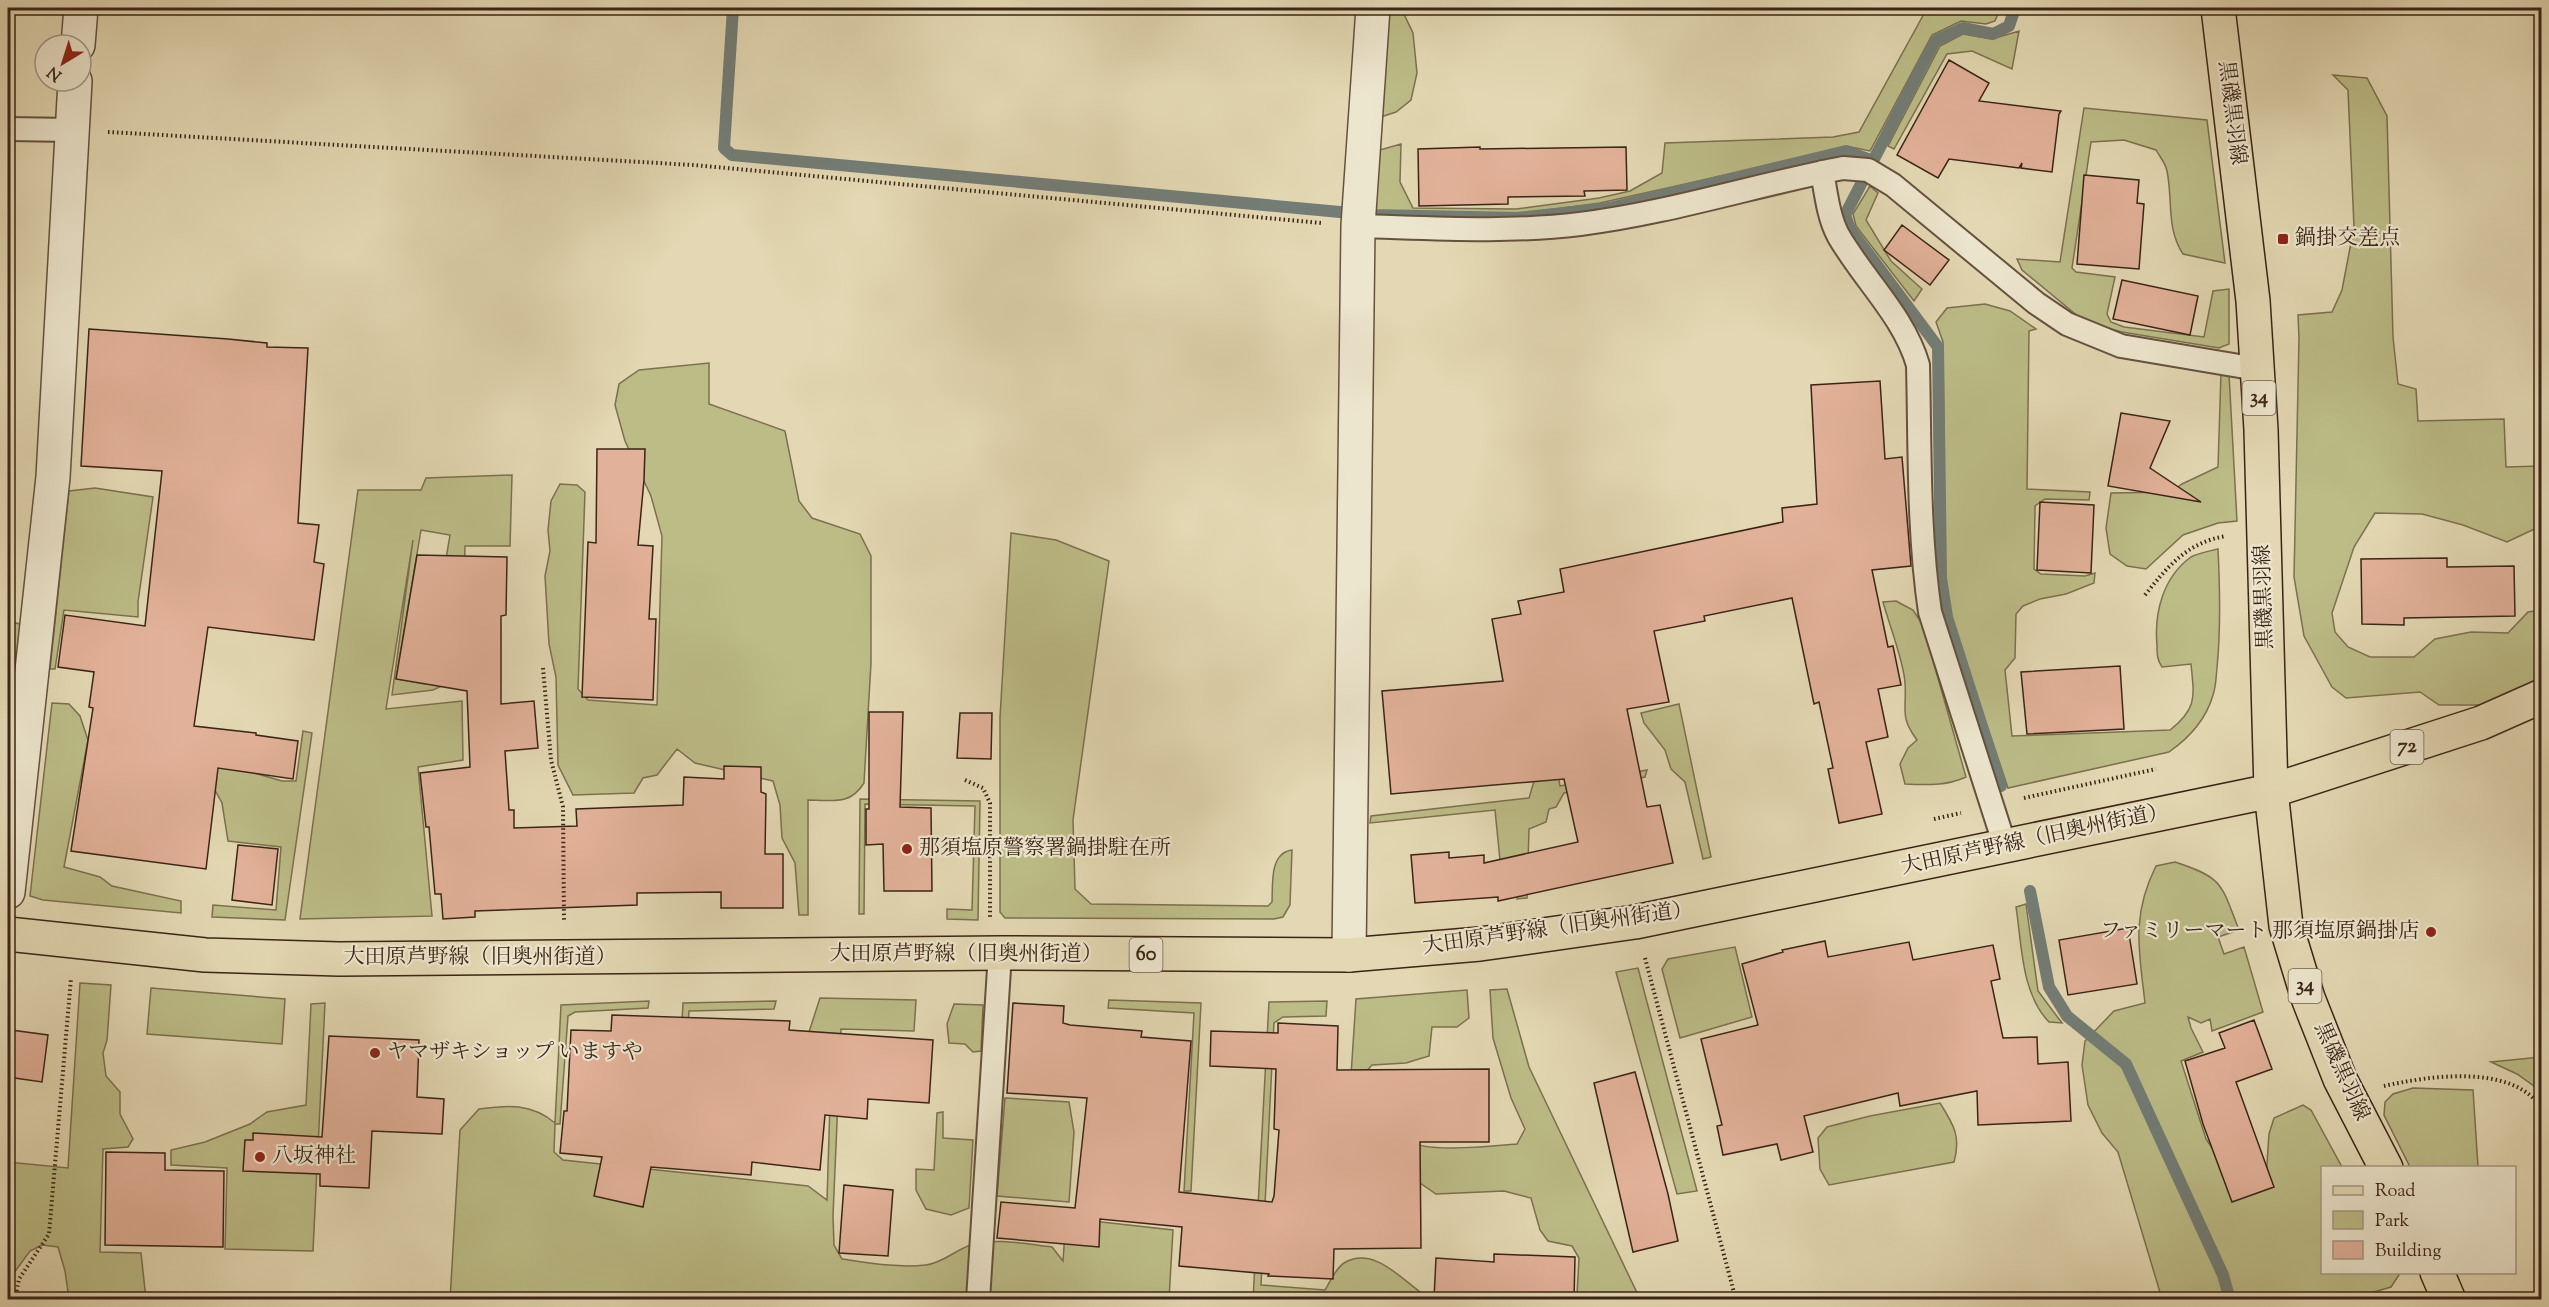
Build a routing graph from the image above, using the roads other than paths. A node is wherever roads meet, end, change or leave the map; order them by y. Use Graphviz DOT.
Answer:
graph roads {
  1 [pos="81,8"];
  2 [pos="1373,8"];
  3 [pos="2218,8"];
  4 [pos="79,33"];
  5 [pos="74,93"];
  6 [pos="8,129"];
  7 [pos="72,130"];
  8 [pos="1822,172"];
  9 [pos="1358,226"];
  10 [pos="2257,369"];
  11 [pos="2541,696"];
  12 [pos="2271,791"];
  13 [pos="2005,846"];
  14 [pos="8,892"];
  15 [pos="8,934"];
  16 [pos="995,954"];
  17 [pos="1349,955"];
  18 [pos="2385,1166"];
  19 [pos="2438,1274"];
  20 [pos="978,1299"];
  21 [pos="2449,1299"];
  1 -- 4 [label="street"];
  2 -- 9 [label="street"];
  3 -- 10 [label="main road, 黒磯黒羽線 / 34"];
  5 -- 7 [label="street"];
  6 -- 7 [label="lane"];
  7 -- 14 [label="street"];
  8 -- 9 [label="lane"];
  8 -- 10 [label="lane"];
  8 -- 13 [label="lane"];
  9 -- 17 [label="street"];
  10 -- 12 [label="main road, 黒磯黒羽線 / 34"];
  11 -- 12 [label="main road, 大田原芦野線（旧奥州街道） / 72"];
  12 -- 13 [label="main road, 大田原芦野線（旧奥州街道） / 60"];
  12 -- 18 [label="main road, 黒磯黒羽線 / 34"];
  13 -- 17 [label="main road, 大田原芦野線（旧奥州街道） / 60"];
  15 -- 16 [label="main road, 大田原芦野線（旧奥州街道） / 60"];
  16 -- 17 [label="main road, 大田原芦野線（旧奥州街道） / 60"];
  16 -- 20 [label="lane"];
  19 -- 21 [label="main road"];
}
